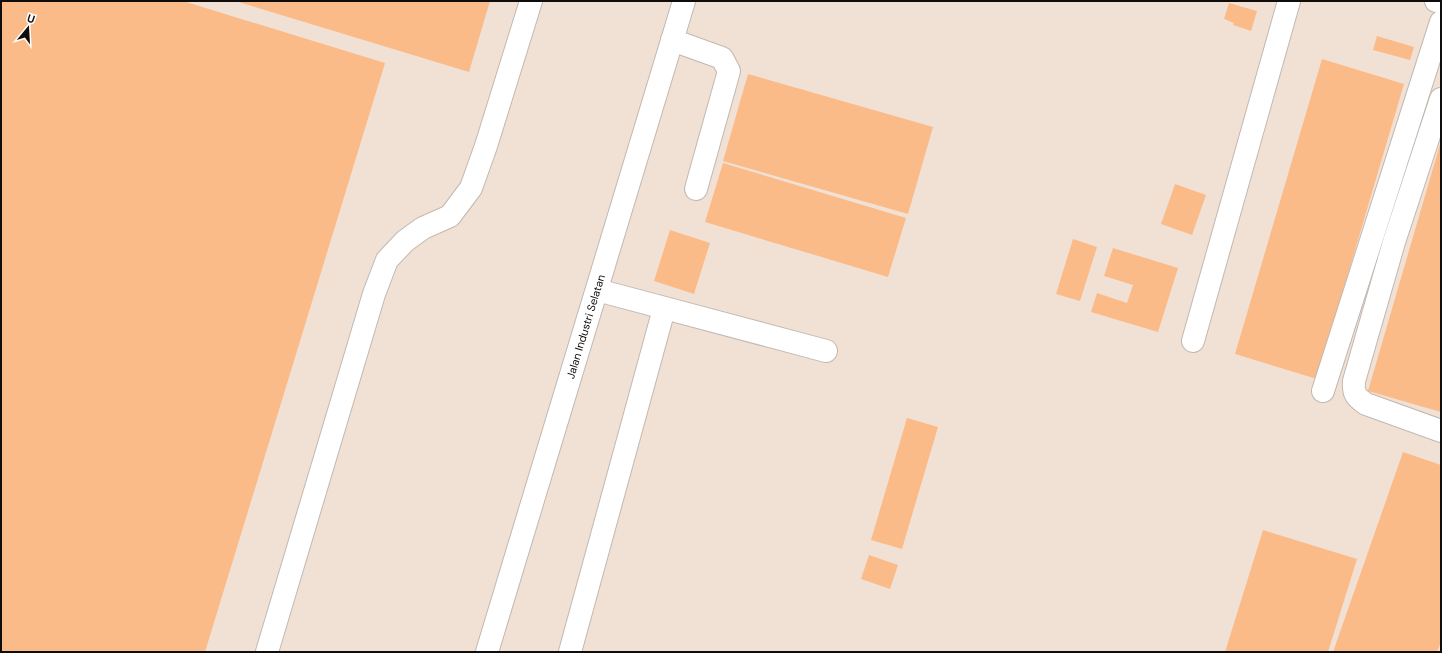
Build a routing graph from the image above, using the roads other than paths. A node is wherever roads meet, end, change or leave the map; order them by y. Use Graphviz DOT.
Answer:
graph roads {
  1 [pos="531,1"];
  2 [pos="684,1"];
  3 [pos="1289,1"];
  4 [pos="1436,1"];
  5 [pos="1441,2"];
  6 [pos="1441,22"];
  7 [pos="672,40"];
  8 [pos="1441,99"];
  9 [pos="696,189"];
  10 [pos="597,290"];
  11 [pos="664,309"];
  12 [pos="1193,341"];
  13 [pos="826,351"];
  14 [pos="1323,391"];
  15 [pos="1441,431"];
  16 [pos="267,652"];
  17 [pos="488,652"];
  18 [pos="570,652"];
  1 -- 16 [label="street"];
  2 -- 7 [label="street, Jalan Industri Selatan"];
  3 -- 12 [label="street"];
  4 -- 5 [label="street"];
  6 -- 14 [label="street"];
  7 -- 9 [label="street"];
  7 -- 10 [label="street, Jalan Industri Selatan"];
  8 -- 15 [label="street"];
  10 -- 11 [label="street"];
  10 -- 17 [label="street, Jalan Industri Selatan"];
  11 -- 13 [label="street"];
  11 -- 18 [label="street"];
}
